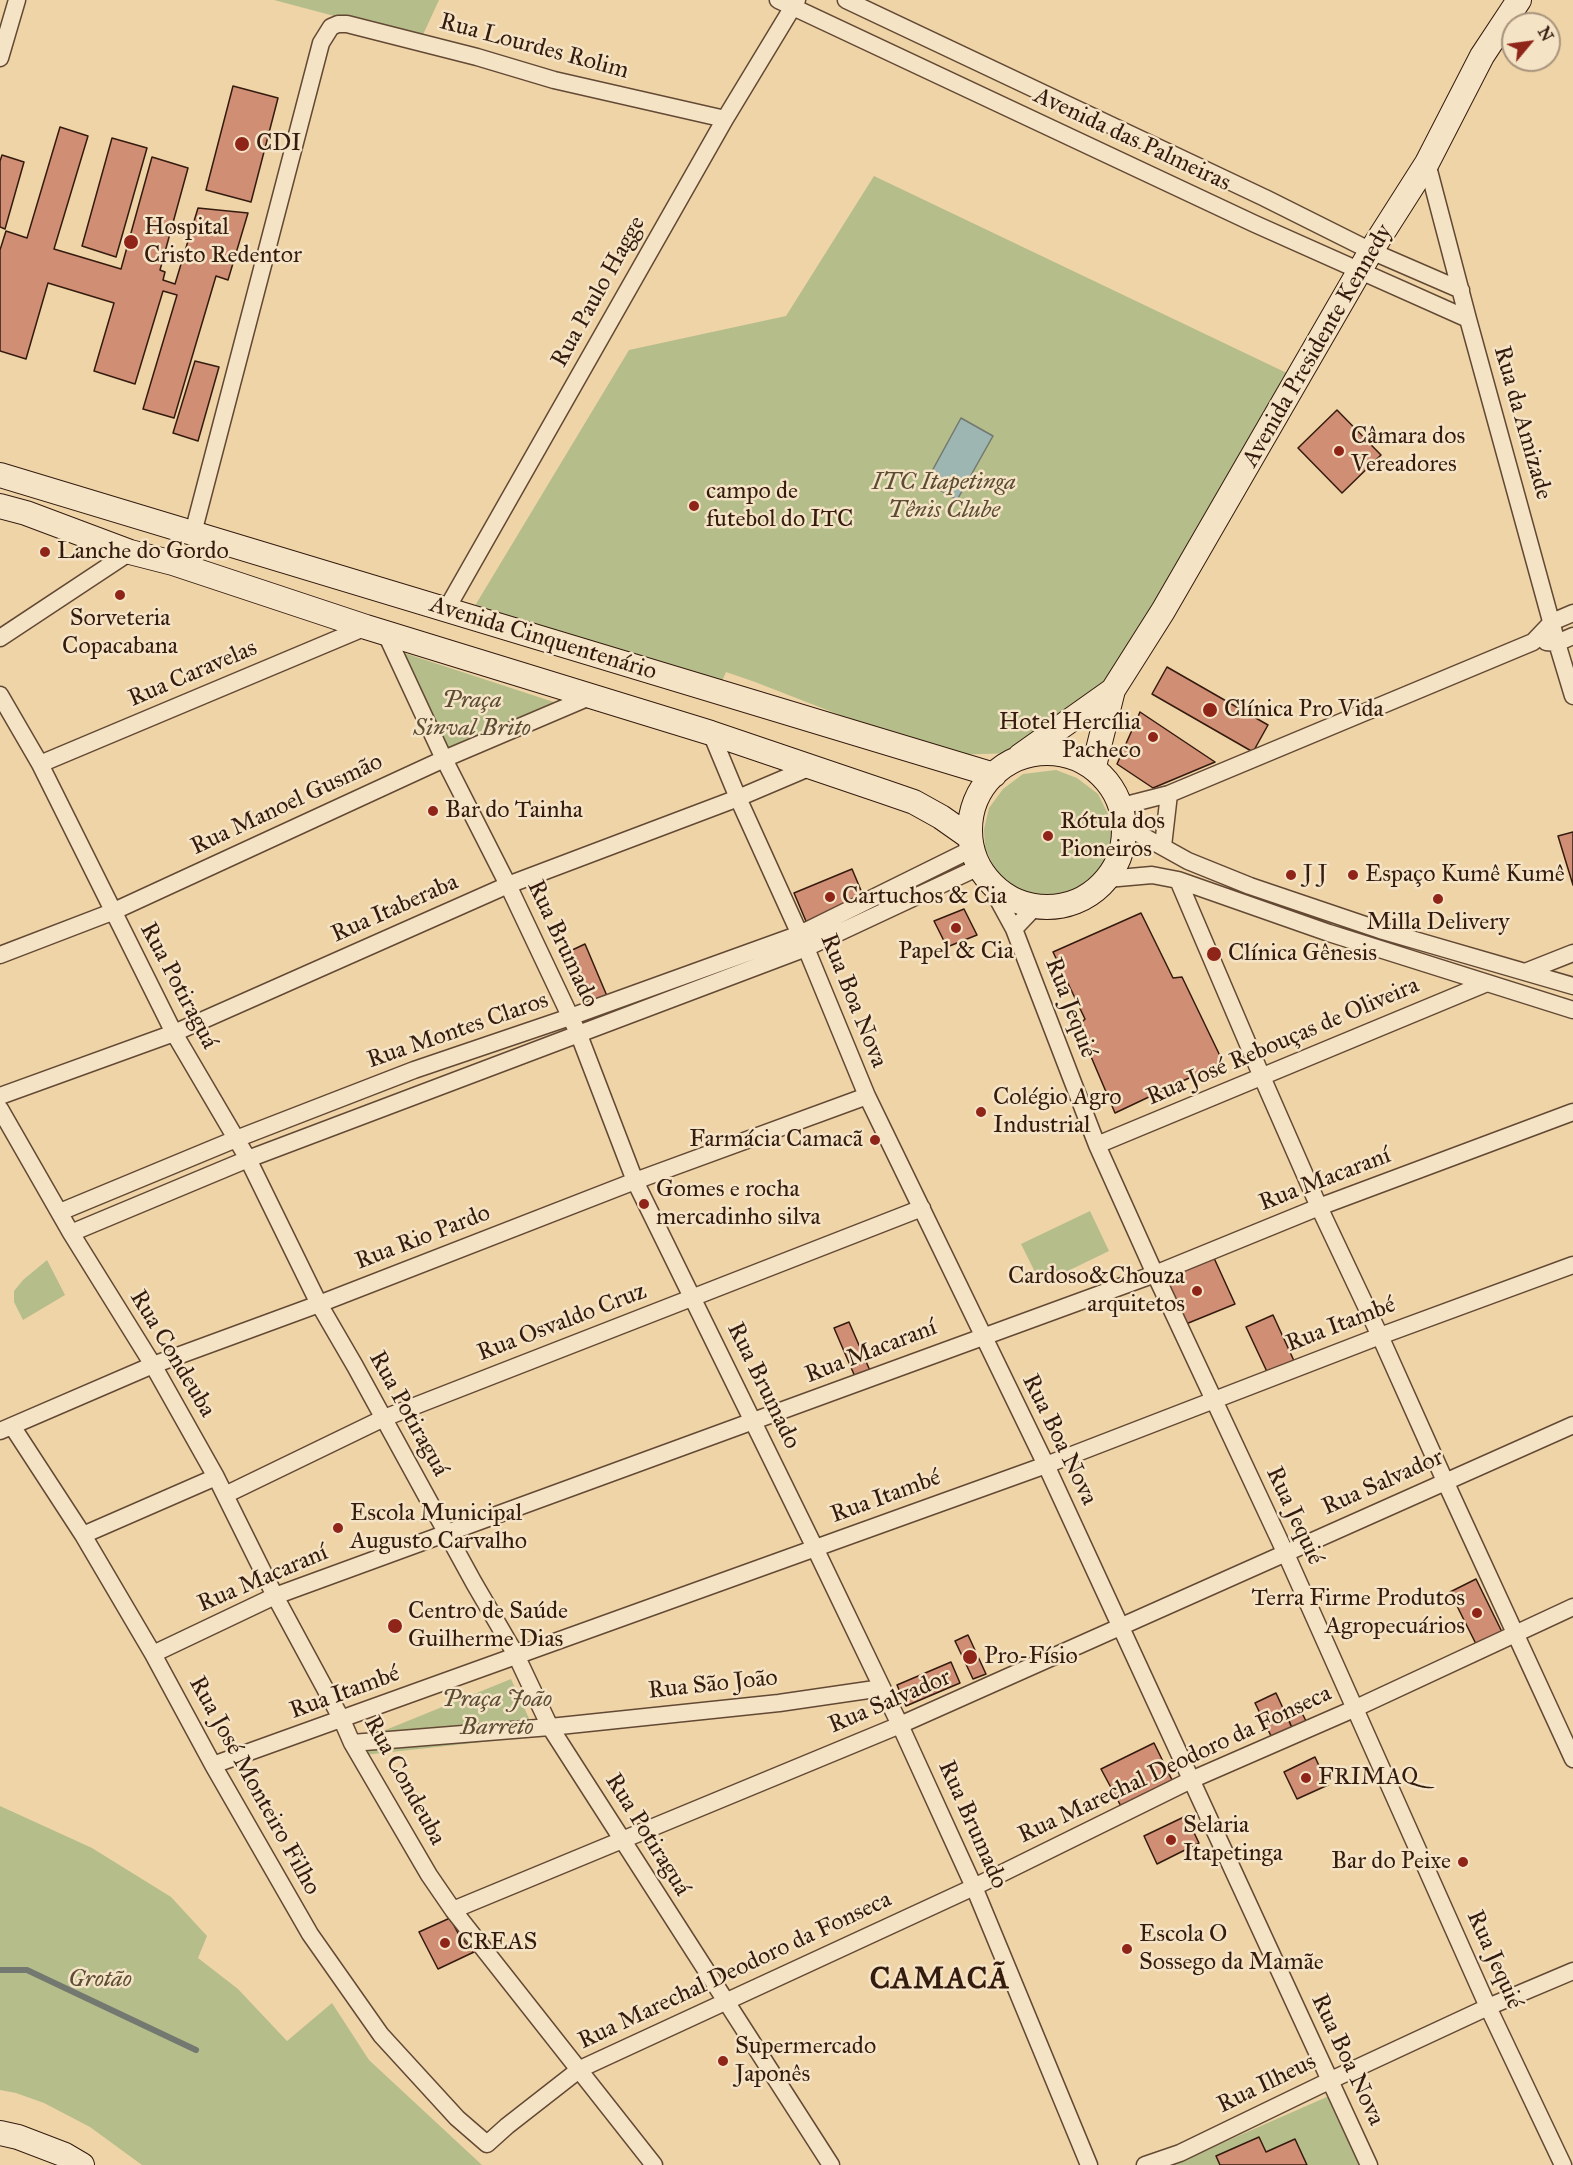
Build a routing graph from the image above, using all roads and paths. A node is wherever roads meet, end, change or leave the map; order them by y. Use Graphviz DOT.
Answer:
graph roads {
  1 [pos="17,0"];
  2 [pos="846,0"];
  3 [pos="1518,0"];
  4 [pos="789,2"];
  5 [pos="0,58"];
  6 [pos="725,119"];
  7 [pos="1427,163"];
  8 [pos="1366,262"];
  9 [pos="1461,290"];
  10 [pos="1468,319"];
  11 [pos="0,475"];
  12 [pos="93,503"];
  13 [pos="0,506"];
  14 [pos="193,533"];
  15 [pos="130,552"];
  16 [pos="446,610"];
  17 [pos="1573,613"];
  18 [pos="1552,622"];
  19 [pos="375,630"];
  20 [pos="1573,636"];
  21 [pos="0,638"];
  22 [pos="1533,642"];
  23 [pos="1557,643"];
  24 [pos="1113,690"];
  25 [pos="0,695"];
  26 [pos="592,696"];
  27 [pos="1573,696"];
  28 [pos="711,733"];
  29 [pos="444,759"];
  30 [pos="1014,760"];
  31 [pos="40,764"];
  32 [pos="1094,766"];
  33 [pos="811,767"];
  34 [pos="994,775"];
  35 [pos="1169,794"];
  36 [pos="738,798"];
  37 [pos="1124,816"];
  38 [pos="1163,846"];
  39 [pos="976,860"];
  40 [pos="1107,879"];
  41 [pos="1178,880"];
  42 [pos="508,885"];
  43 [pos="1034,908"];
  44 [pos="112,912"];
  45 [pos="1014,929"];
  46 [pos="803,941"];
  47 [pos="1573,953"];
  48 [pos="0,955"];
  49 [pos="1525,972"];
  50 [pos="1486,983"];
  51 [pos="1573,986"];
  52 [pos="1573,1010"];
  53 [pos="570,1017"];
  54 [pos="174,1033"];
  55 [pos="579,1035"];
  56 [pos="1262,1077"];
  57 [pos="0,1096"];
  58 [pos="867,1096"];
  59 [pos="0,1109"];
  60 [pos="1573,1112"];
  61 [pos="236,1139"];
  62 [pos="1097,1145"];
  63 [pos="248,1159"];
  64 [pos="635,1181"];
  65 [pos="1319,1207"];
  66 [pos="922,1208"];
  67 [pos="60,1212"];
  68 [pos="71,1233"];
  69 [pos="1573,1266"];
  70 [pos="1155,1274"];
  71 [pos="693,1298"];
  72 [pos="319,1305"];
  73 [pos="982,1336"];
  74 [pos="1380,1336"];
  75 [pos="153,1365"];
  76 [pos="1212,1400"];
  77 [pos="384,1418"];
  78 [pos="753,1422"];
  79 [pos="1573,1425"];
  80 [pos="6,1429"];
  81 [pos="1046,1465"];
  82 [pos="216,1477"];
  83 [pos="1445,1481"];
  84 [pos="225,1494"];
  85 [pos="447,1534"];
  86 [pos="83,1535"];
  87 [pos="815,1548"];
  88 [pos="1286,1554"];
  89 [pos="275,1596"];
  90 [pos="1573,1607"];
  91 [pos="1119,1626"];
  92 [pos="1515,1634"];
  93 [pos="153,1654"];
  94 [pos="516,1655"];
  95 [pos="882,1688"];
  96 [pos="1356,1708"];
  97 [pos="342,1720"];
  98 [pos="900,1725"];
  99 [pos="550,1727"];
  100 [pos="352,1743"];
  101 [pos="1573,1759"];
  102 [pos="213,1765"];
  103 [pos="1191,1780"];
  104 [pos="623,1840"];
  105 [pos="974,1887"];
  106 [pos="453,1910"];
  107 [pos="1573,1971"];
  108 [pos="725,2002"];
  109 [pos="1488,2007"];
  110 [pos="580,2069"];
  111 [pos="1330,2080"];
  112 [pos="0,2133"];
  113 [pos="488,2144"];
  114 [pos="82,2165"];
  115 [pos="654,2165"];
  116 [pos="831,2165"];
  117 [pos="1089,2165"];
  118 [pos="1145,2165"];
  119 [pos="1369,2165"];
  120 [pos="1563,2165"];
  1 -- 5 [label="street"];
  2 -- 8 [label="street, Avenida das Palmeiras"];
  3 -- 7 [label="main road, Avenida Presidente Kennedy"];
  4 -- 6 [label="street, Rua Paulo Hagge"];
  4 -- 8 [label="street, Avenida das Palmeiras"];
  6 -- 14 [label="street, Rua Lourdes Rolim"];
  6 -- 16 [label="street, Rua Paulo Hagge"];
  7 -- 8 [label="main road, Avenida Presidente Kennedy"];
  7 -- 9 [label="street, Rua da Amizade"];
  8 -- 9 [label="street, Avenida das Palmeiras"];
  8 -- 10 [label="street, Avenida das Palmeiras"];
  8 -- 24 [label="main road, Avenida Presidente Kennedy"];
  9 -- 10 [label="street, Rua da Amizade"];
  10 -- 18 [label="street, Rua da Amizade"];
  11 -- 12 [label="main road, Avenida Cinquentenário"];
  12 -- 14 [label="main road, Avenida Cinquentenário"];
  12 -- 15 [label="main road"];
  13 -- 15 [label="main road, Avenida Cinquentenário"];
  14 -- 16 [label="main road, Avenida Cinquentenário"];
  15 -- 19 [label="main road, Avenida Cinquentenário"];
  15 -- 21 [label="street"];
  16 -- 34 [label="main road, Avenida Cinquentenário"];
  17 -- 18 [label="street"];
  18 -- 22 [label="street"];
  18 -- 23 [label="street, Rua da Amizade"];
  19 -- 26 [label="main road, Avenida Cinquentenário"];
  19 -- 29 [label="street, Rua Brumado"];
  19 -- 31 [label="street, Rua Caravelas"];
  20 -- 23 [label="street"];
  22 -- 23 [label="street"];
  22 -- 35 [label="street"];
  23 -- 27 [label="street, Rua da Amizade"];
  24 -- 30 [label="main road, Avenida Presidente Kennedy"];
  24 -- 32 [label="main road, Avenida Presidente Kennedy"];
  25 -- 31 [label="street, Rua Potiraguá"];
  26 -- 28 [label="main road, Avenida Cinquentenário"];
  26 -- 29 [label="street, Rua Manoel Gusmão"];
  28 -- 33 [label="main road, Avenida Cinquentenário"];
  28 -- 36 [label="street, Rua Boa Nova"];
  29 -- 42 [label="street, Rua Brumado"];
  29 -- 44 [label="street, Rua Manoel Gusmão"];
  30 -- 32 [label="main road"];
  30 -- 34 [label="main road"];
  31 -- 44 [label="street, Rua Potiraguá"];
  32 -- 37 [label="main road"];
  33 -- 36 [label="street, Rua Itaberaba"];
  33 -- 39 [label="main road, Avenida Cinquentenário"];
  34 -- 39 [label="main road"];
  35 -- 37 [label="street"];
  35 -- 38 [label="street"];
  36 -- 42 [label="street, Rua Itaberaba"];
  36 -- 46 [label="street, Rua Boa Nova"];
  37 -- 38 [label="street"];
  37 -- 40 [label="main road"];
  38 -- 49 [label="street"];
  39 -- 43 [label="main road"];
  39 -- 45 [label="street, Rua Jequié"];
  39 -- 46 [label="street, Rua Montes Claros"];
  40 -- 41 [label="street"];
  40 -- 43 [label="main road"];
  41 -- 50 [label="street"];
  41 -- 56 [label="street"];
  42 -- 53 [label="street, Rua Brumado"];
  42 -- 54 [label="street, Rua Itaberaba"];
  43 -- 45 [label="street"];
  44 -- 48 [label="street, Rua Manoel Gusmão"];
  44 -- 54 [label="street, Rua Potiraguá"];
  45 -- 62 [label="street, Rua Jequié"];
  46 -- 53 [label="street, Rua Montes Claros"];
  46 -- 55 [label="street, Rua Montes Claros"];
  46 -- 58 [label="street, Rua Boa Nova"];
  47 -- 49 [label="street"];
  49 -- 51 [label="street"];
  50 -- 52 [label="street"];
  50 -- 56 [label="street, Rua José Rebouças de Oliveira"];
  53 -- 55 [label="street, Rua Brumado"];
  53 -- 61 [label="street, Rua Montes Claros"];
  54 -- 57 [label="street, Rua Itaberaba"];
  54 -- 61 [label="street, Rua Potiraguá"];
  55 -- 63 [label="street, Rua Montes Claros"];
  55 -- 64 [label="street, Rua Brumado"];
  56 -- 62 [label="street, Rua José Rebouças de Oliveira"];
  56 -- 65 [label="street"];
  58 -- 64 [label="street, Rua Rio Pardo"];
  58 -- 66 [label="street, Rua Boa Nova"];
  59 -- 67 [label="street, Rua Condeuba"];
  60 -- 65 [label="street, Rua Macaraní"];
  61 -- 63 [label="street, Rua Potiraguá"];
  61 -- 67 [label="street, Rua Montes Claros"];
  62 -- 70 [label="street, Rua Jequié"];
  63 -- 68 [label="street, Rua Montes Claros"];
  63 -- 72 [label="street, Rua Potiraguá"];
  64 -- 71 [label="street, Rua Brumado"];
  64 -- 72 [label="street, Rua Rio Pardo"];
  65 -- 70 [label="street, Rua Macaraní"];
  65 -- 74 [label="street"];
  66 -- 71 [label="street, Rua Osvaldo Cruz"];
  66 -- 73 [label="street, Rua Boa Nova"];
  67 -- 68 [label="street, Rua Condeuba"];
  68 -- 75 [label="street, Rua Condeuba"];
  69 -- 74 [label="street, Rua Itambé"];
  70 -- 73 [label="street, Rua Macaraní"];
  70 -- 76 [label="street, Rua Jequié"];
  71 -- 77 [label="street, Rua Osvaldo Cruz"];
  71 -- 78 [label="street, Rua Brumado"];
  72 -- 75 [label="street, Rua Rio Pardo"];
  72 -- 77 [label="street, Rua Potiraguá"];
  73 -- 78 [label="street, Rua Macaraní"];
  73 -- 81 [label="street, Rua Boa Nova"];
  74 -- 76 [label="street, Rua Itambé"];
  74 -- 83 [label="street"];
  75 -- 80 [label="street, Rua Rio Pardo"];
  75 -- 82 [label="street, Rua Condeuba"];
  76 -- 81 [label="street, Rua Itambé"];
  76 -- 88 [label="street, Rua Jequié"];
  77 -- 84 [label="street, Rua Osvaldo Cruz"];
  77 -- 85 [label="street, Rua Potiraguá"];
  78 -- 85 [label="street, Rua Macaraní"];
  78 -- 87 [label="street, Rua Brumado"];
  79 -- 83 [label="street, Rua Salvador"];
  80 -- 86 [label="street, Rua José Monteiro Filho"];
  81 -- 87 [label="street, Rua Itambé"];
  81 -- 91 [label="street, Rua Boa Nova"];
  82 -- 84 [label="street, Rua Condeuba"];
  82 -- 86 [label="street"];
  83 -- 88 [label="street, Rua Salvador"];
  83 -- 92 [label="street"];
  84 -- 89 [label="street, Rua Condeuba"];
  85 -- 89 [label="street, Rua Macaraní"];
  85 -- 94 [label="street, Rua Potiraguá"];
  86 -- 93 [label="street, Rua José Monteiro Filho"];
  87 -- 94 [label="street, Rua Itambé"];
  87 -- 95 [label="street, Rua Brumado"];
  88 -- 91 [label="street, Rua Salvador"];
  88 -- 96 [label="street, Rua Jequié"];
  89 -- 93 [label="street, Rua Macaraní"];
  89 -- 97 [label="street, Rua Condeuba"];
  90 -- 92 [label="street, Rua Marechal Deodoro da Fonseca"];
  91 -- 98 [label="street, Rua Salvador"];
  91 -- 103 [label="street, Rua Boa Nova"];
  92 -- 96 [label="street, Rua Marechal Deodoro da Fonseca"];
  92 -- 101 [label="street"];
  93 -- 102 [label="street, Rua José Monteiro Filho"];
  94 -- 97 [label="street, Rua Itambé"];
  94 -- 99 [label="street, Rua Potiraguá"];
  95 -- 98 [label="street, Rua Brumado"];
  95 -- 99 [label="street, Rua São João"];
  96 -- 103 [label="street, Rua Marechal Deodoro da Fonseca"];
  96 -- 109 [label="street, Rua Jequié"];
  97 -- 100 [label="street, Rua Condeuba"];
  97 -- 102 [label="street, Rua Itambé"];
  98 -- 104 [label="street, Rua Salvador"];
  98 -- 105 [label="street, Rua Brumado"];
  99 -- 100 [label="street"];
  99 -- 104 [label="street, Rua Potiraguá"];
  100 -- 106 [label="street, Rua Condeuba"];
  102 -- 113 [label="street, Rua José Monteiro Filho"];
  103 -- 105 [label="street, Rua Marechal Deodoro da Fonseca"];
  103 -- 111 [label="street, Rua Boa Nova"];
  104 -- 106 [label="street, Rua Salvador"];
  104 -- 108 [label="street, Rua Potiraguá"];
  105 -- 108 [label="street, Rua Marechal Deodoro da Fonseca"];
  105 -- 117 [label="street, Rua Brumado"];
  106 -- 110 [label="street, Rua Condeuba"];
  107 -- 109 [label="street, Rua Ilheus"];
  108 -- 110 [label="street, Rua Marechal Deodoro da Fonseca"];
  108 -- 116 [label="street, Rua Potiraguá"];
  109 -- 111 [label="street, Rua Ilheus"];
  109 -- 120 [label="street, Rua Jequié"];
  110 -- 113 [label="street, Rua Marechal Deodoro da Fonseca"];
  110 -- 115 [label="street, Rua Condeuba"];
  111 -- 118 [label="street, Rua Ilheus"];
  111 -- 119 [label="street, Rua Boa Nova"];
  112 -- 114 [label="main road"];
}
